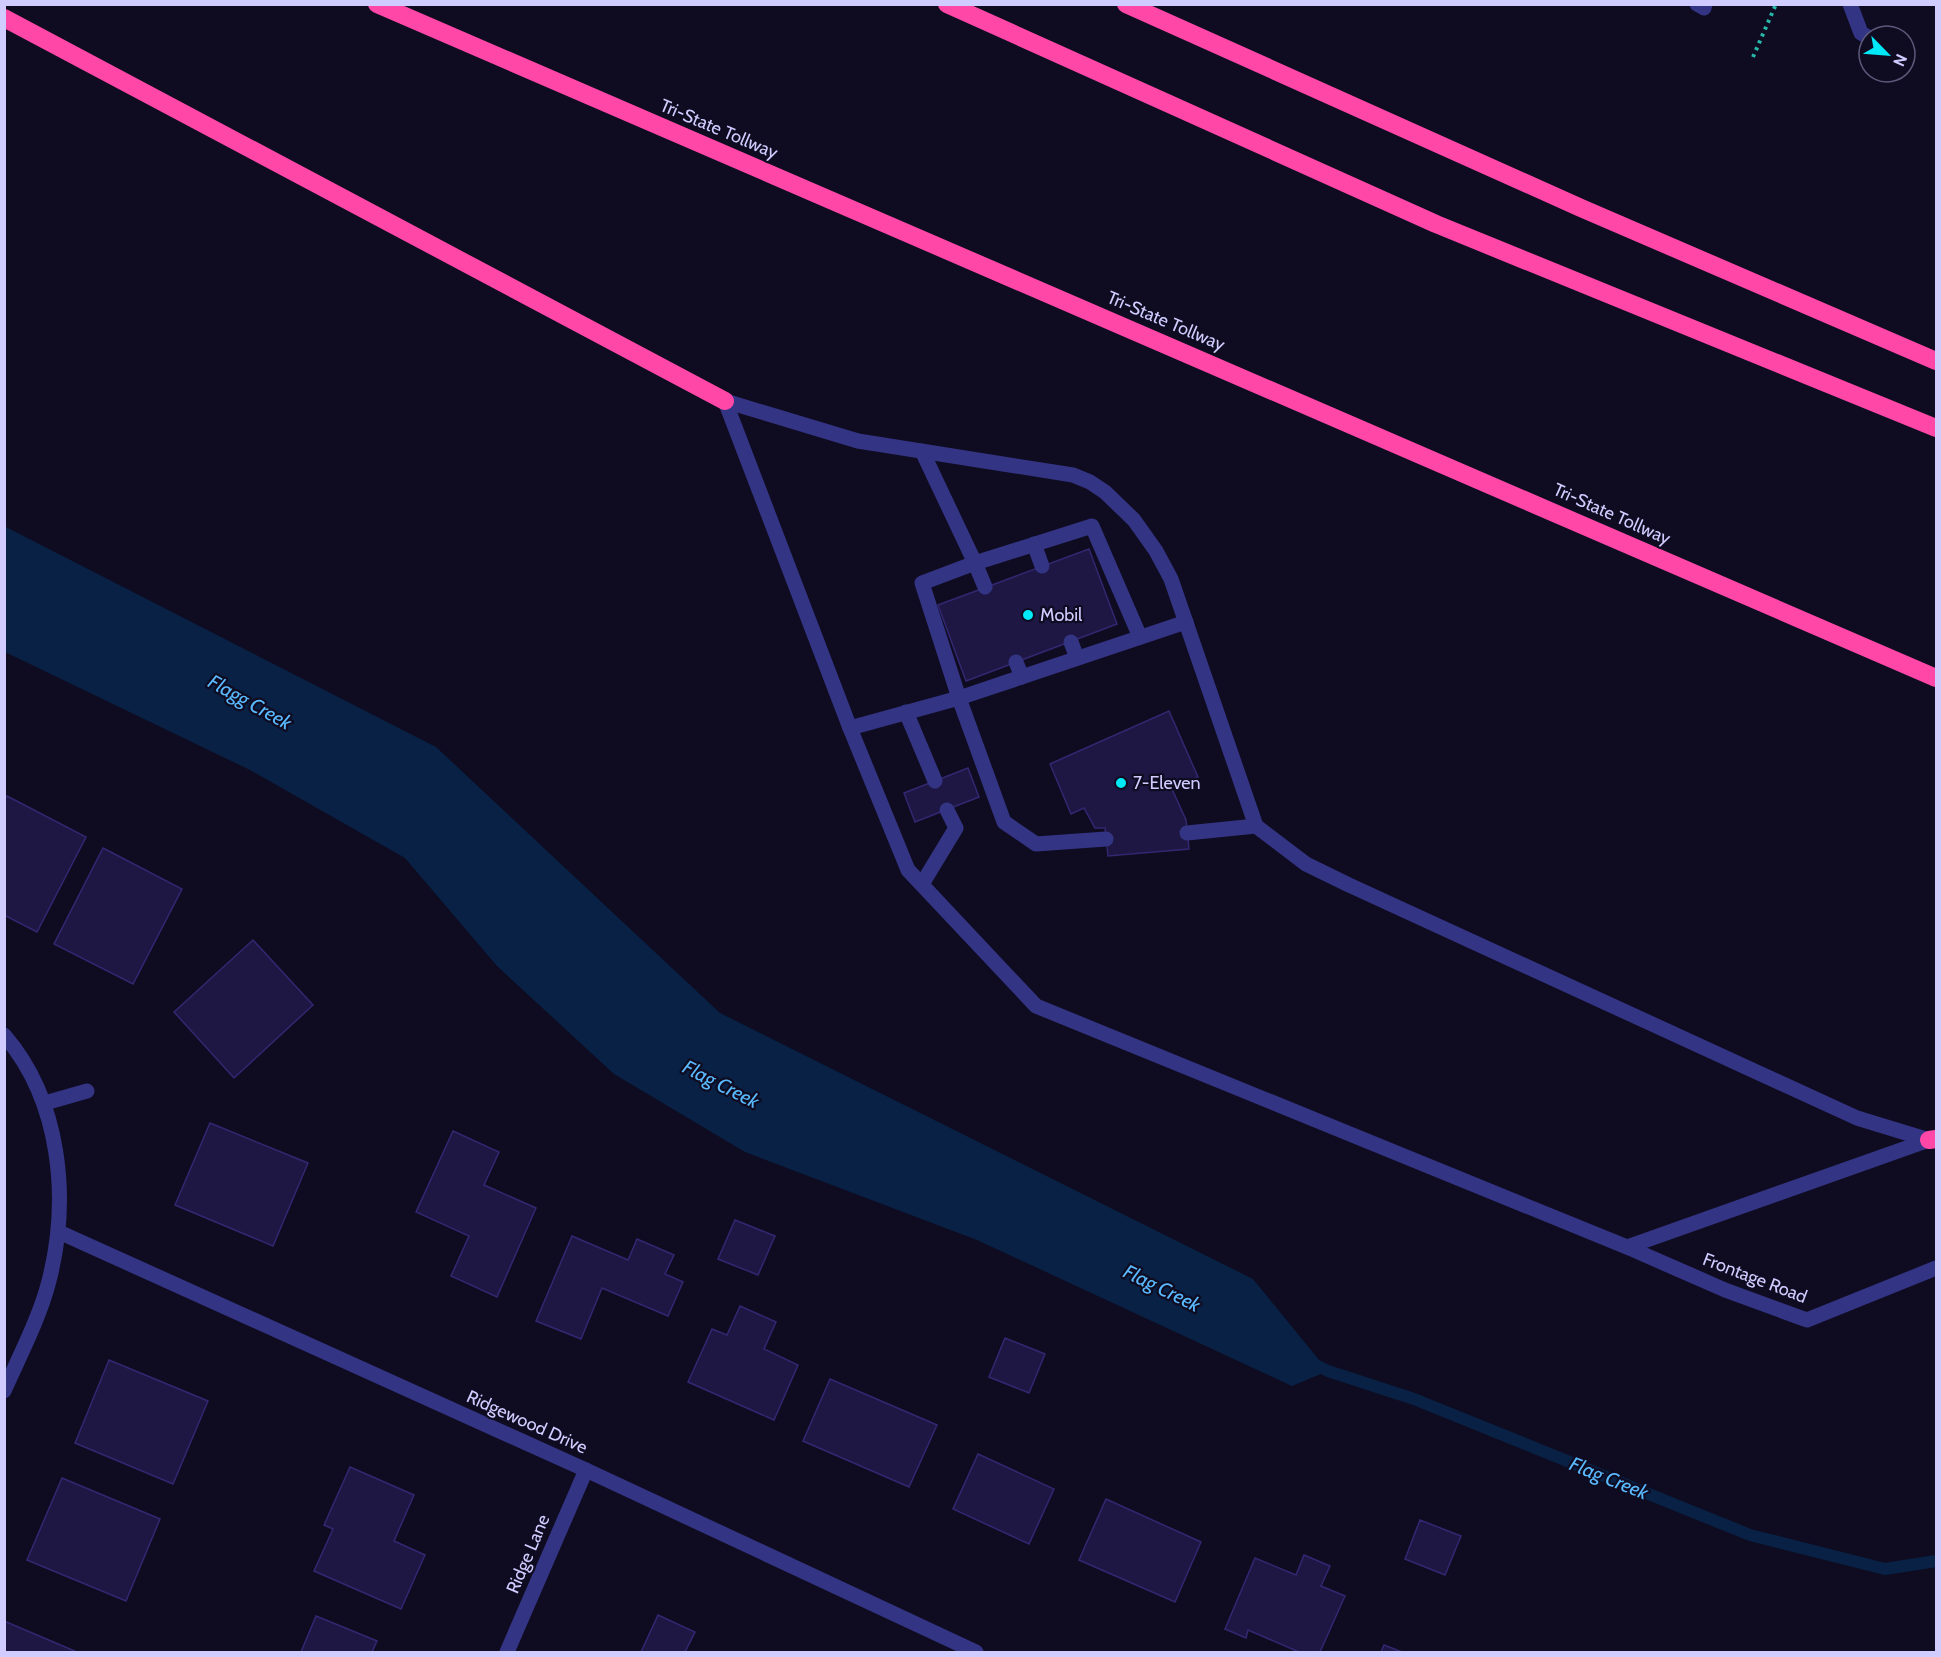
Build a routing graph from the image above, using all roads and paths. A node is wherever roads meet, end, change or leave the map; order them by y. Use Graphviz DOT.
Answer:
graph roads {
  1 [pos="377,4"];
  2 [pos="947,4"];
  3 [pos="1126,4"];
  4 [pos="1697,4"];
  5 [pos="1705,4"];
  6 [pos="1776,4"];
  7 [pos="1850,4"];
  8 [pos="4,18"];
  9 [pos="1858,24"];
  10 [pos="1753,57"];
  11 [pos="1936,361"];
  12 [pos="725,401"];
  13 [pos="1936,428"];
  14 [pos="922,451"];
  15 [pos="1034,544"];
  16 [pos="975,563"];
  17 [pos="1042,566"];
  18 [pos="985,587"];
  19 [pos="1186,622"];
  20 [pos="1140,637"];
  21 [pos="1071,642"];
  22 [pos="1077,658"];
  23 [pos="1936,678"];
  24 [pos="959,698"];
  25 [pos="906,712"];
  26 [pos="850,728"];
  27 [pos="935,781"];
  28 [pos="947,810"];
  29 [pos="1256,826"];
  30 [pos="1187,833"];
  31 [pos="1106,838"];
  32 [pos="922,884"];
  33 [pos="4,1035"];
  34 [pos="87,1091"];
  35 [pos="45,1103"];
  36 [pos="1933,1139"];
  37 [pos="59,1232"];
  38 [pos="1627,1247"];
  39 [pos="1936,1268"];
  40 [pos="4,1390"];
  41 [pos="586,1470"];
  42 [pos="507,1653"];
  43 [pos="976,1653"];
  1 -- 23 [label="highway, Tri-State Tollway"];
  2 -- 13 [label="highway"];
  3 -- 11 [label="highway"];
  4 -- 5 [label="street"];
  6 -- 10 [label="path"];
  7 -- 9 [label="street"];
  8 -- 12 [label="highway"];
  12 -- 14 [label="street"];
  12 -- 26 [label="street, Frontage Road"];
  14 -- 16 [label="street"];
  14 -- 19 [label="street"];
  15 -- 16 [label="street"];
  15 -- 17 [label="street"];
  15 -- 20 [label="street"];
  16 -- 18 [label="street"];
  16 -- 24 [label="street"];
  19 -- 20 [label="street"];
  19 -- 29 [label="street"];
  20 -- 22 [label="street"];
  21 -- 22 [label="street"];
  22 -- 24 [label="street"];
  24 -- 25 [label="street"];
  24 -- 31 [label="street"];
  25 -- 26 [label="street"];
  25 -- 27 [label="street"];
  26 -- 32 [label="street, Frontage Road"];
  28 -- 32 [label="street"];
  29 -- 30 [label="street"];
  29 -- 36 [label="street"];
  32 -- 38 [label="street, Frontage Road"];
  33 -- 35 [label="street"];
  34 -- 35 [label="street"];
  35 -- 37 [label="street"];
  36 -- 38 [label="street"];
  37 -- 40 [label="street"];
  37 -- 41 [label="street, Ridgewood Drive"];
  38 -- 39 [label="street, Frontage Road"];
  41 -- 42 [label="street, Ridge Lane"];
  41 -- 43 [label="street, Ridgewood Drive"];
}
